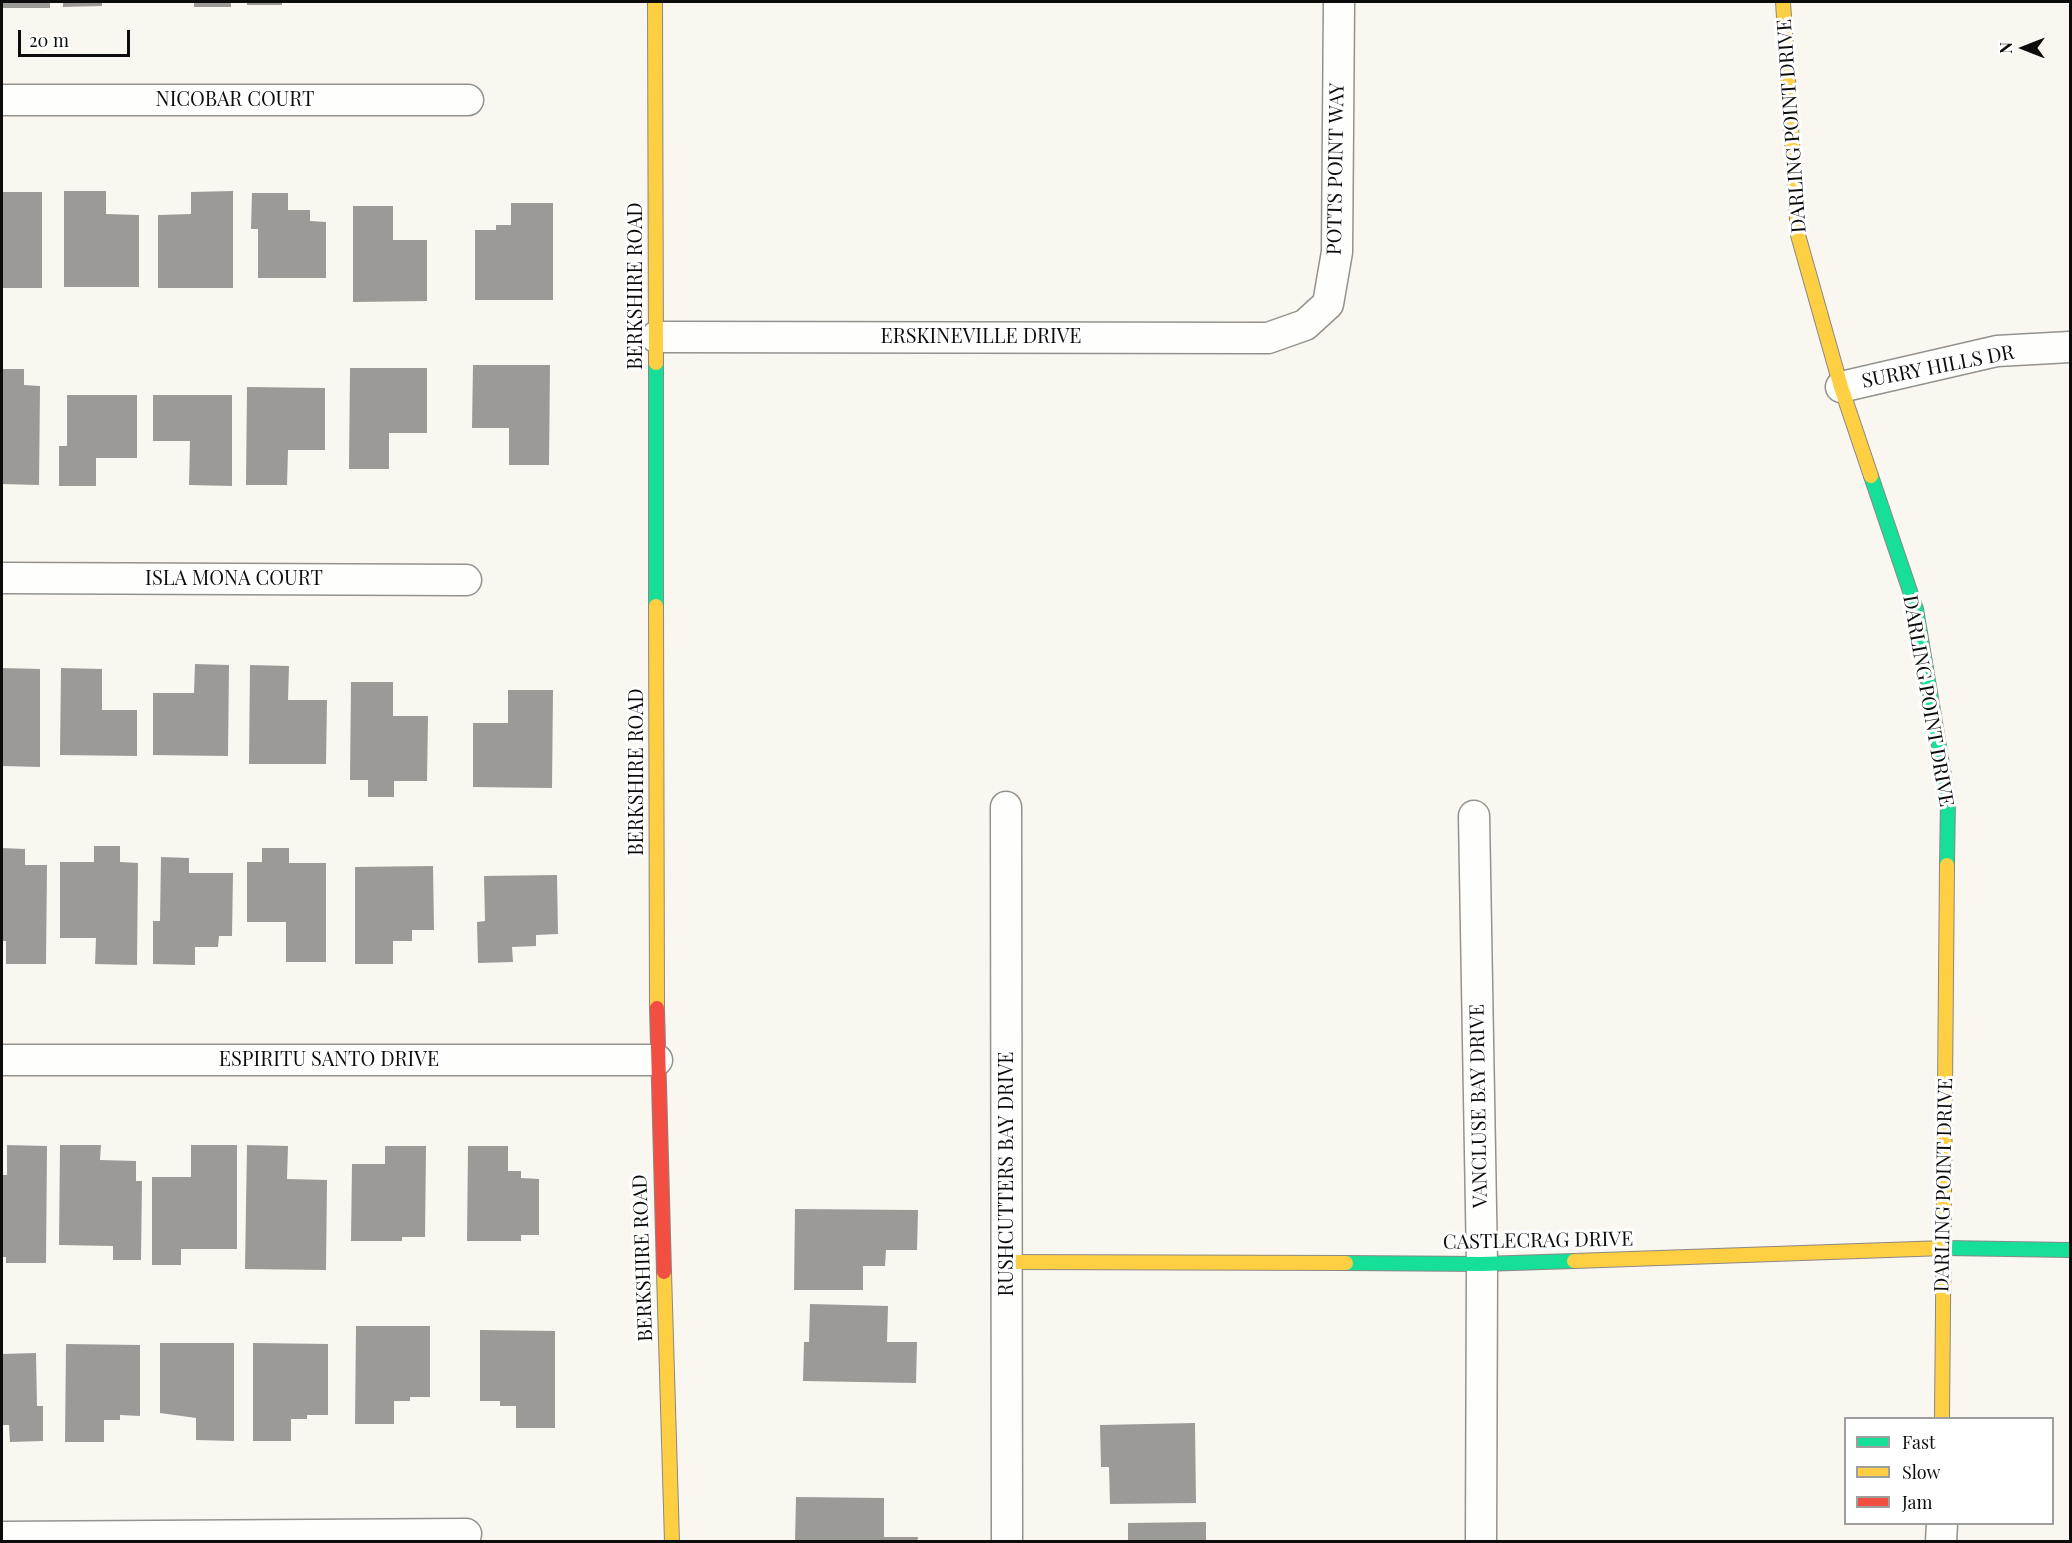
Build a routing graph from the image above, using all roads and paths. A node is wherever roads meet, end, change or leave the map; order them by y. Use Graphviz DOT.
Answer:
graph roads {
  1 [pos="656,2"];
  2 [pos="1339,2"];
  3 [pos="1783,2"];
  4 [pos="2,100"];
  5 [pos="468,100"];
  6 [pos="1305,325"];
  7 [pos="656,337"];
  8 [pos="2070,347"];
  9 [pos="1841,387"];
  10 [pos="2,578"];
  11 [pos="466,580"];
  12 [pos="1006,807"];
  13 [pos="1474,816"];
  14 [pos="2,1060"];
  15 [pos="657,1060"];
  16 [pos="1943,1248"];
  17 [pos="2070,1250"];
  18 [pos="1007,1262"];
  19 [pos="1482,1264"];
  20 [pos="1942,1417"];
  21 [pos="1942,1525"];
  22 [pos="466,1534"];
  23 [pos="2,1537"];
  24 [pos="672,1542"];
  25 [pos="1007,1542"];
  26 [pos="1481,1542"];
  27 [pos="1941,1542"];
  1 -- 7 [label="street, BERKSHIRE ROAD"];
  2 -- 6 [label="street, POTTS POINT WAY"];
  3 -- 9 [label="street, DARLING POINT DRIVE"];
  4 -- 5 [label="street, NICOBAR COURT"];
  6 -- 7 [label="street, ERSKINEVILLE DRIVE"];
  7 -- 15 [label="street, BERKSHIRE ROAD"];
  8 -- 9 [label="street, SURRY HILLS DR"];
  9 -- 16 [label="street, DARLING POINT DRIVE"];
  10 -- 11 [label="street, ISLA MONA COURT"];
  12 -- 18 [label="street, RUSHCUTTERS BAY DRIVE"];
  13 -- 19 [label="street, VANCLUSE BAY DRIVE"];
  14 -- 15 [label="street, ESPIRITU SANTO DRIVE"];
  15 -- 24 [label="street, BERKSHIRE ROAD"];
  16 -- 17 [label="street, CASTLECRAG DRIVE"];
  16 -- 19 [label="street, CASTLECRAG DRIVE"];
  16 -- 20 [label="street, DARLING POINT DRIVE"];
  18 -- 19 [label="street, CASTLECRAG DRIVE"];
  18 -- 25 [label="street, RUSHCUTTERS BAY DRIVE"];
  19 -- 26 [label="street, VANCLUSE BAY DRIVE"];
  21 -- 27 [label="street"];
  22 -- 23 [label="street"];
}
